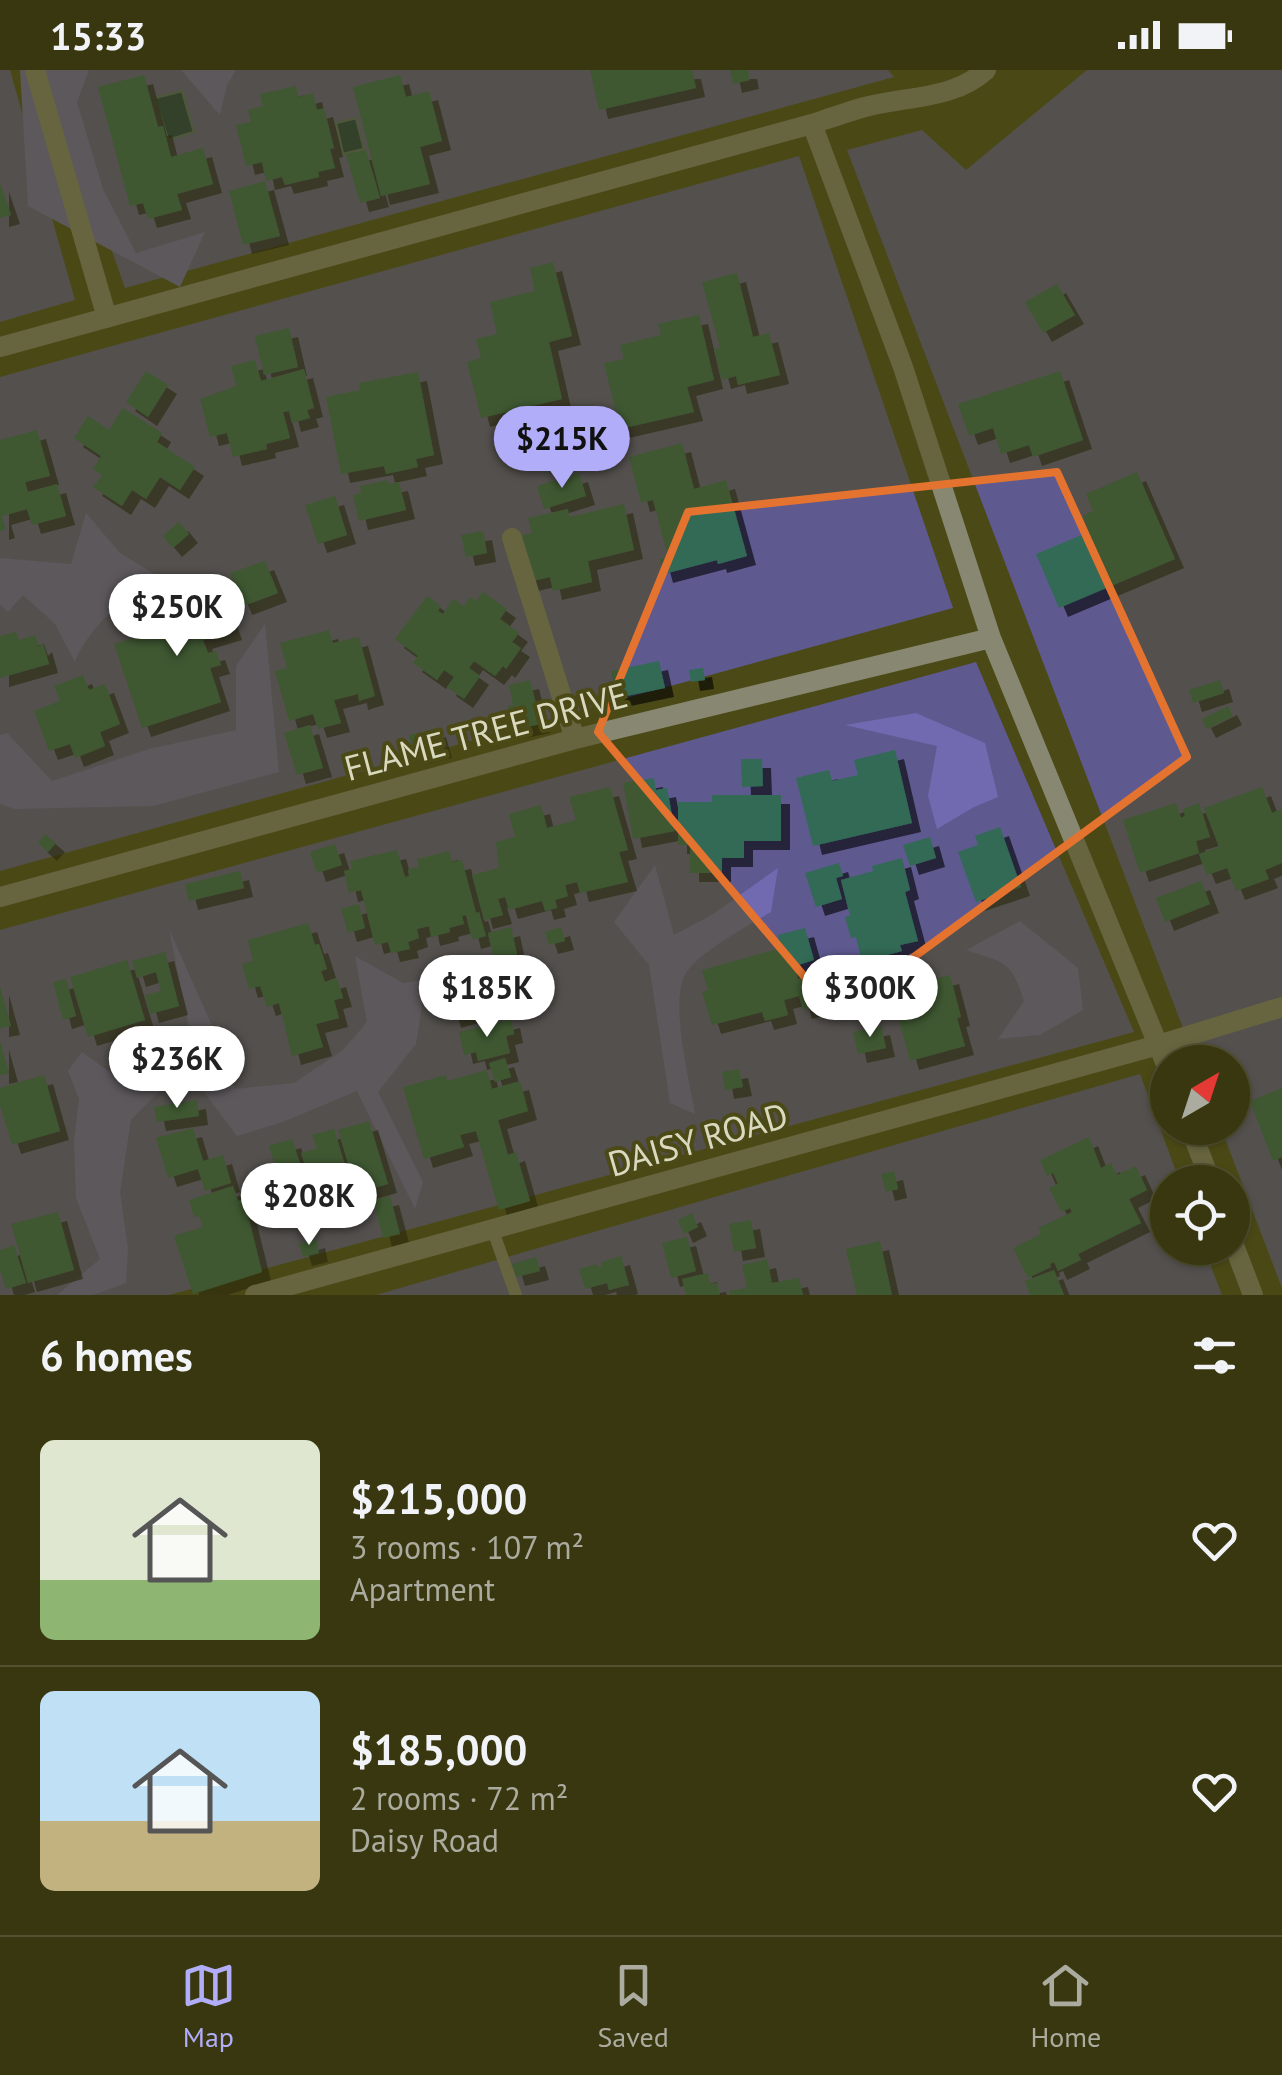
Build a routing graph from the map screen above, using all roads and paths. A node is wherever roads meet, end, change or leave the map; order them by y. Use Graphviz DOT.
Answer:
graph roads {
  1 [pos="34,70"];
  2 [pos="986,70"];
  3 [pos="812,124"];
  4 [pos="108,318"];
  5 [pos="0,347"];
  6 [pos="512,538"];
  7 [pos="991,638"];
  8 [pos="576,739"];
  9 [pos="0,897"];
  10 [pos="1282,1007"];
  11 [pos="1158,1045"];
  12 [pos="1150,1047"];
  13 [pos="494,1230"];
  14 [pos="1242,1265"];
  15 [pos="255,1295"];
  16 [pos="516,1295"];
  17 [pos="1253,1295"];
  1 -- 4 [label="street"];
  2 -- 3 [label="street"];
  3 -- 4 [label="street"];
  3 -- 7 [label="street"];
  4 -- 5 [label="street"];
  6 -- 8 [label="street"];
  7 -- 8 [label="street, FLAME TREE DRIVE"];
  7 -- 11 [label="street"];
  8 -- 9 [label="street, FLAME TREE DRIVE"];
  10 -- 11 [label="street, DAISY ROAD"];
  12 -- 13 [label="street, DAISY ROAD"];
  13 -- 15 [label="street, DAISY ROAD"];
  13 -- 16 [label="lane"];
  14 -- 17 [label="street"];
}
